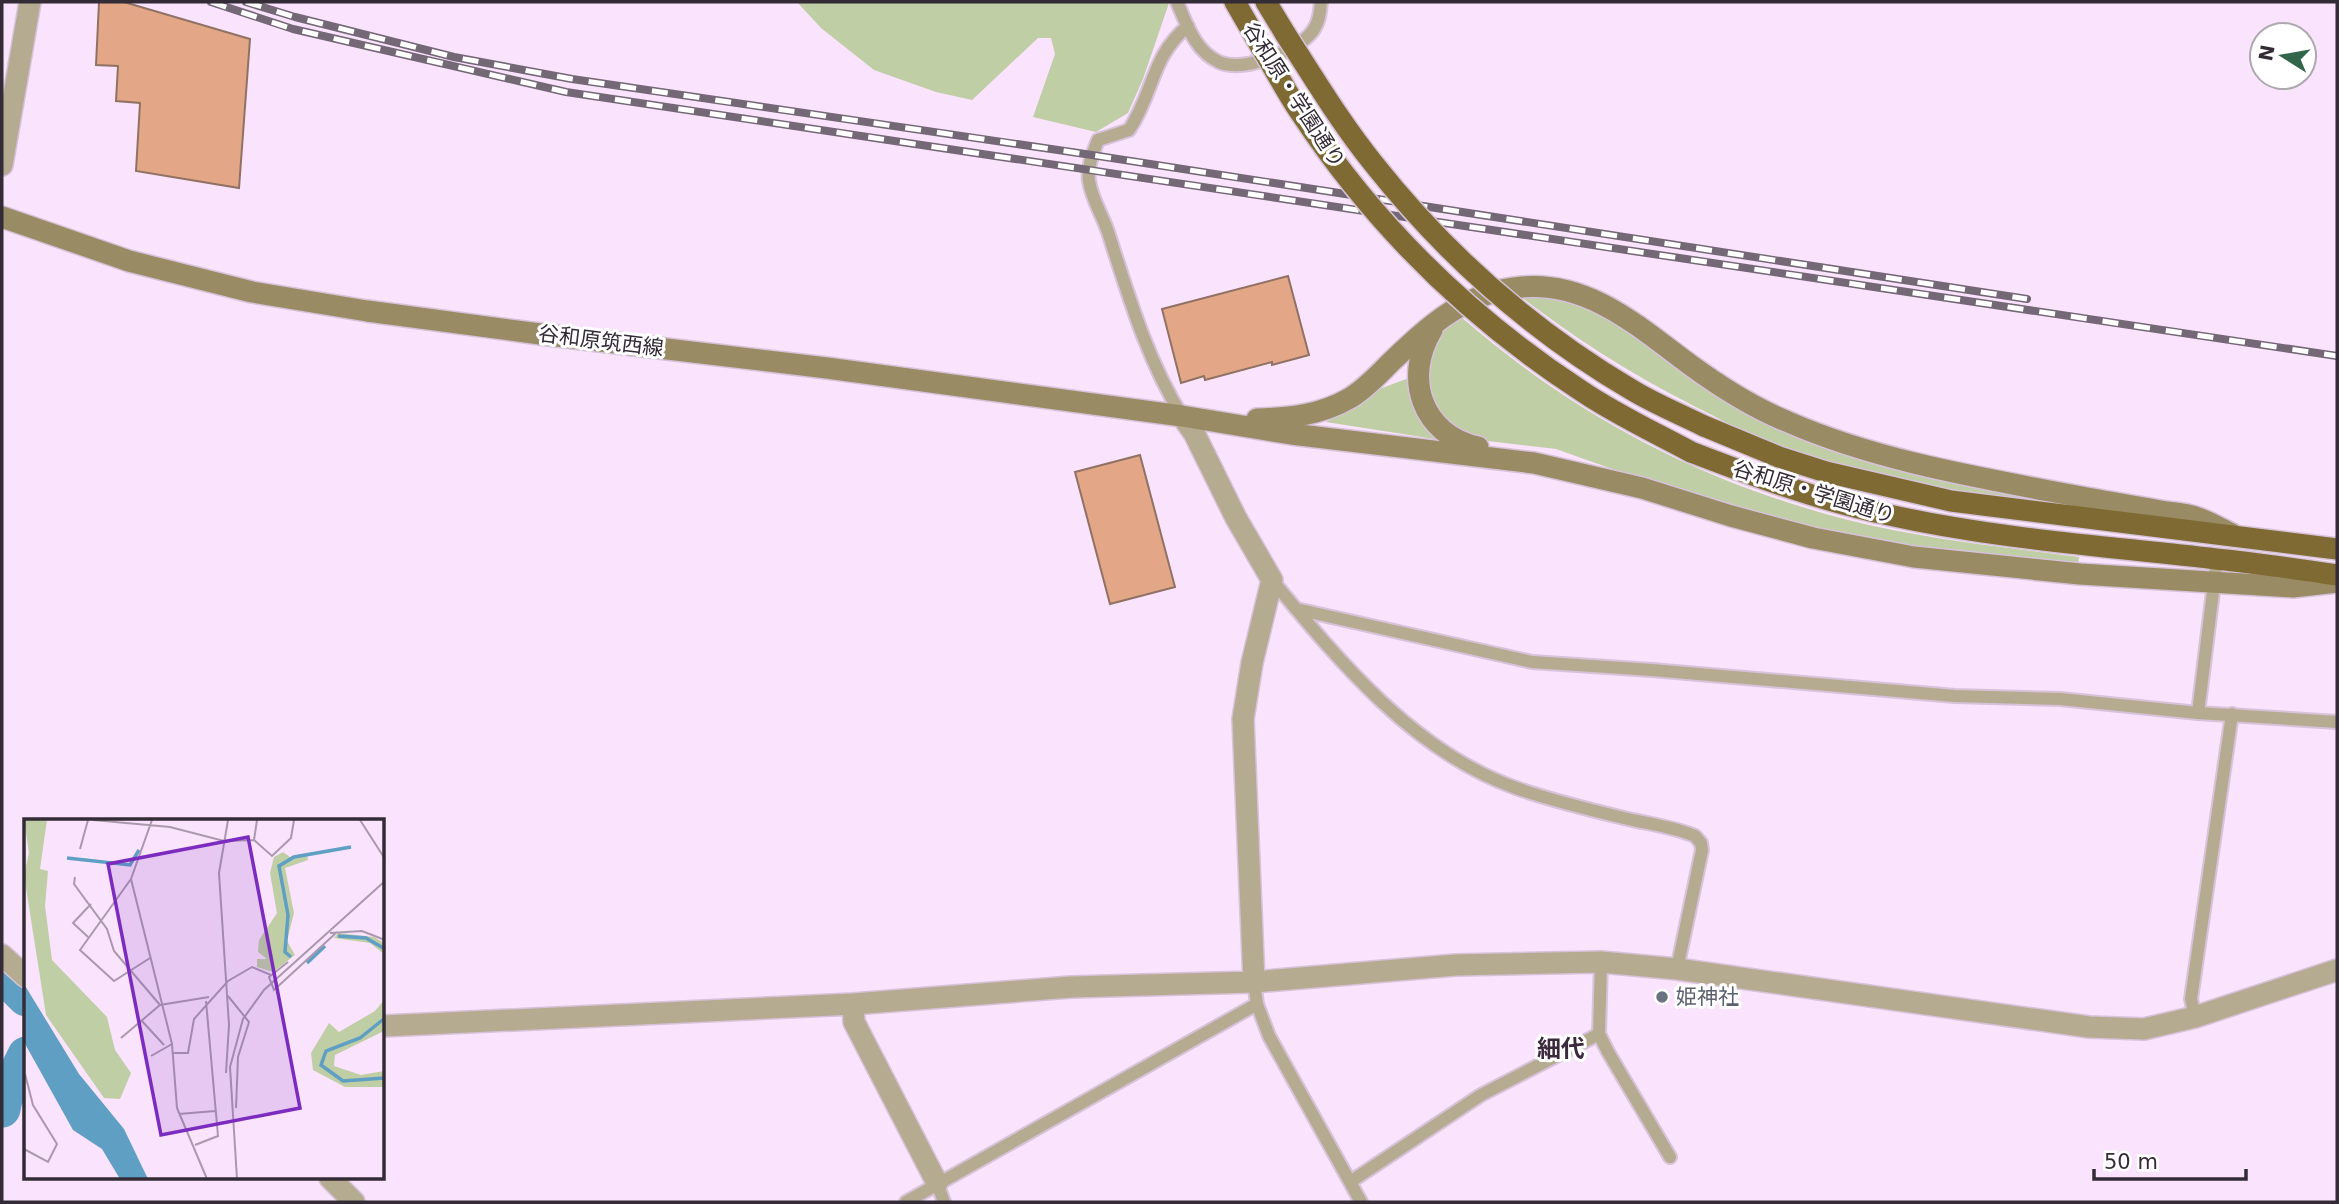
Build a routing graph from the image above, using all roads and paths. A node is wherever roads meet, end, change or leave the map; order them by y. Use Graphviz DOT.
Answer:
graph roads {
  1 [pos="30,2"];
  2 [pos="1177,2"];
  3 [pos="1235,2"];
  4 [pos="1266,2"];
  5 [pos="1321,2"];
  6 [pos="1188,26"];
  7 [pos="2,165"];
  8 [pos="2,217"];
  9 [pos="1437,322"];
  10 [pos="1182,416"];
  11 [pos="1209,420"];
  12 [pos="1534,463"];
  13 [pos="2234,535"];
  14 [pos="2337,549"];
  15 [pos="2217,559"];
  16 [pos="2337,575"];
  17 [pos="1272,580"];
  18 [pos="2214,582"];
  19 [pos="2337,582"];
  20 [pos="1296,609"];
  21 [pos="2198,713"];
  22 [pos="2232,714"];
  23 [pos="2337,722"];
  24 [pos="2,955"];
  25 [pos="1601,962"];
  26 [pos="1677,969"];
  27 [pos="2337,970"];
  28 [pos="24,975"];
  29 [pos="1254,982"];
  30 [pos="853,1004"];
  31 [pos="1257,1004"];
  32 [pos="2195,1017"];
  33 [pos="385,1026"];
  34 [pos="1599,1034"];
  35 [pos="1670,1157"];
  36 [pos="332,1180"];
  37 [pos="1350,1182"];
  38 [pos="941,1193"];
  39 [pos="354,1202"];
  40 [pos="906,1202"];
  41 [pos="1361,1202"];
  1 -- 7 [label="street"];
  2 -- 6 [label="lane"];
  3 -- 15 [label="highway, 谷和原・学園通り, bridge"];
  4 -- 13 [label="highway, 谷和原・学園通り, bridge"];
  5 -- 6 [label="lane"];
  6 -- 10 [label="lane"];
  8 -- 10 [label="main road, 谷和原筑西線"];
  9 -- 11 [label="main road"];
  9 -- 12 [label="main road"];
  9 -- 13 [label="main road"];
  10 -- 11 [label="main road, 谷和原筑西線"];
  10 -- 17 [label="street"];
  11 -- 12 [label="main road"];
  12 -- 18 [label="main road"];
  13 -- 14 [label="highway, 谷和原・学園通り"];
  15 -- 16 [label="highway, 谷和原・学園通り"];
  15 -- 18 [label="lane"];
  17 -- 20 [label="lane"];
  17 -- 29 [label="street"];
  18 -- 19 [label="main road"];
  18 -- 21 [label="lane"];
  20 -- 21 [label="lane"];
  20 -- 26 [label="lane"];
  21 -- 22 [label="lane"];
  22 -- 23 [label="lane"];
  22 -- 32 [label="lane"];
  24 -- 28 [label="street"];
  25 -- 26 [label="street"];
  25 -- 29 [label="street"];
  25 -- 34 [label="lane"];
  26 -- 32 [label="street"];
  27 -- 32 [label="street"];
  29 -- 30 [label="street"];
  29 -- 31 [label="lane"];
  30 -- 33 [label="street"];
  30 -- 38 [label="street"];
  31 -- 37 [label="lane"];
  31 -- 38 [label="lane"];
  34 -- 35 [label="lane"];
  34 -- 37 [label="lane"];
  36 -- 39 [label="street"];
  37 -- 41 [label="lane"];
  38 -- 40 [label="lane"];
}
